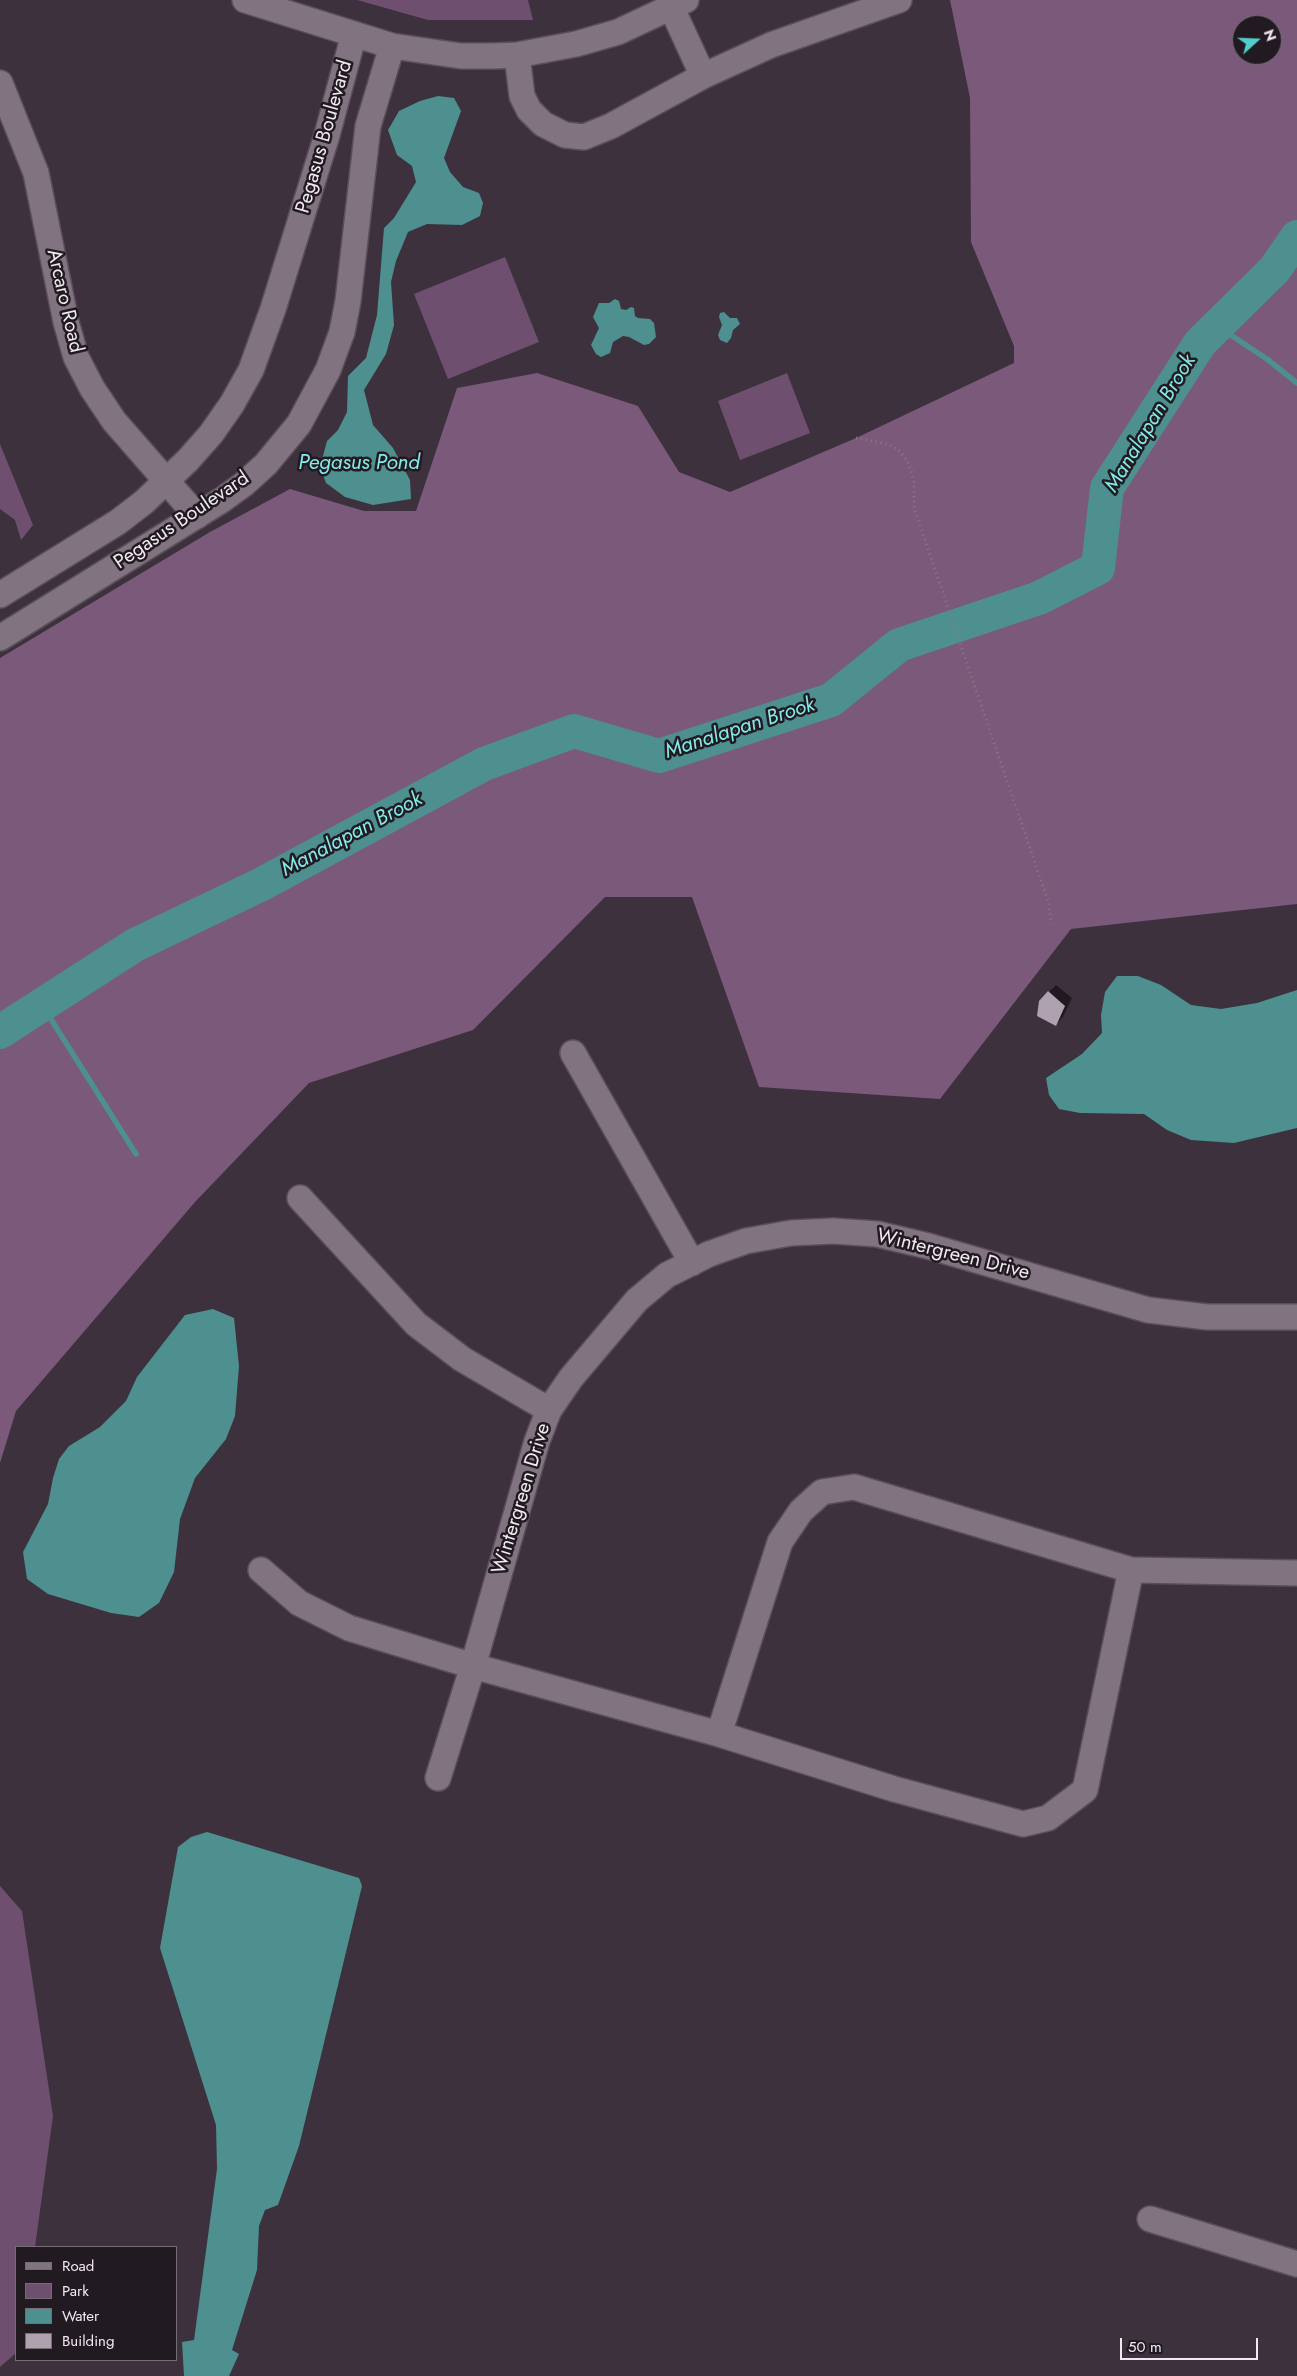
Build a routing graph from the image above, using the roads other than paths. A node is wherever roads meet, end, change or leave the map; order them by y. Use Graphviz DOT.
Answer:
graph roads {
  1 [pos="245,0"];
  2 [pos="898,0"];
  3 [pos="675,2"];
  4 [pos="354,34"];
  5 [pos="392,46"];
  6 [pos="517,55"];
  7 [pos="703,76"];
  8 [pos="0,83"];
  9 [pos="166,482"];
  10 [pos="197,516"];
  11 [pos="0,594"];
  12 [pos="0,638"];
  13 [pos="573,1053"];
  14 [pos="300,1198"];
  15 [pos="692,1263"];
  16 [pos="1297,1317"];
  17 [pos="549,1410"];
  18 [pos="261,1570"];
  19 [pos="1131,1570"];
  20 [pos="1297,1573"];
  21 [pos="473,1666"];
  22 [pos="720,1734"];
  23 [pos="438,1778"];
  24 [pos="1150,2219"];
  25 [pos="1297,2264"];
  1 -- 4 [label="street"];
  2 -- 7 [label="street"];
  3 -- 6 [label="street"];
  3 -- 7 [label="street"];
  4 -- 5 [label="street"];
  4 -- 9 [label="street, Pegasus Boulevard"];
  5 -- 6 [label="street"];
  5 -- 10 [label="street, Pegasus Boulevard"];
  6 -- 7 [label="street"];
  8 -- 9 [label="street, Arcaro Road"];
  9 -- 10 [label="street, Arcaro Road"];
  9 -- 11 [label="street, Pegasus Boulevard"];
  10 -- 12 [label="street, Pegasus Boulevard"];
  13 -- 15 [label="street"];
  14 -- 17 [label="street"];
  15 -- 16 [label="street, Wintergreen Drive"];
  15 -- 17 [label="street, Wintergreen Drive"];
  17 -- 21 [label="street, Wintergreen Drive"];
  18 -- 21 [label="street"];
  19 -- 20 [label="street"];
  19 -- 22 [label="street"];
  19 -- 22 [label="street"];
  21 -- 22 [label="street"];
  21 -- 23 [label="street, Wintergreen Drive"];
  24 -- 25 [label="street"];
}
